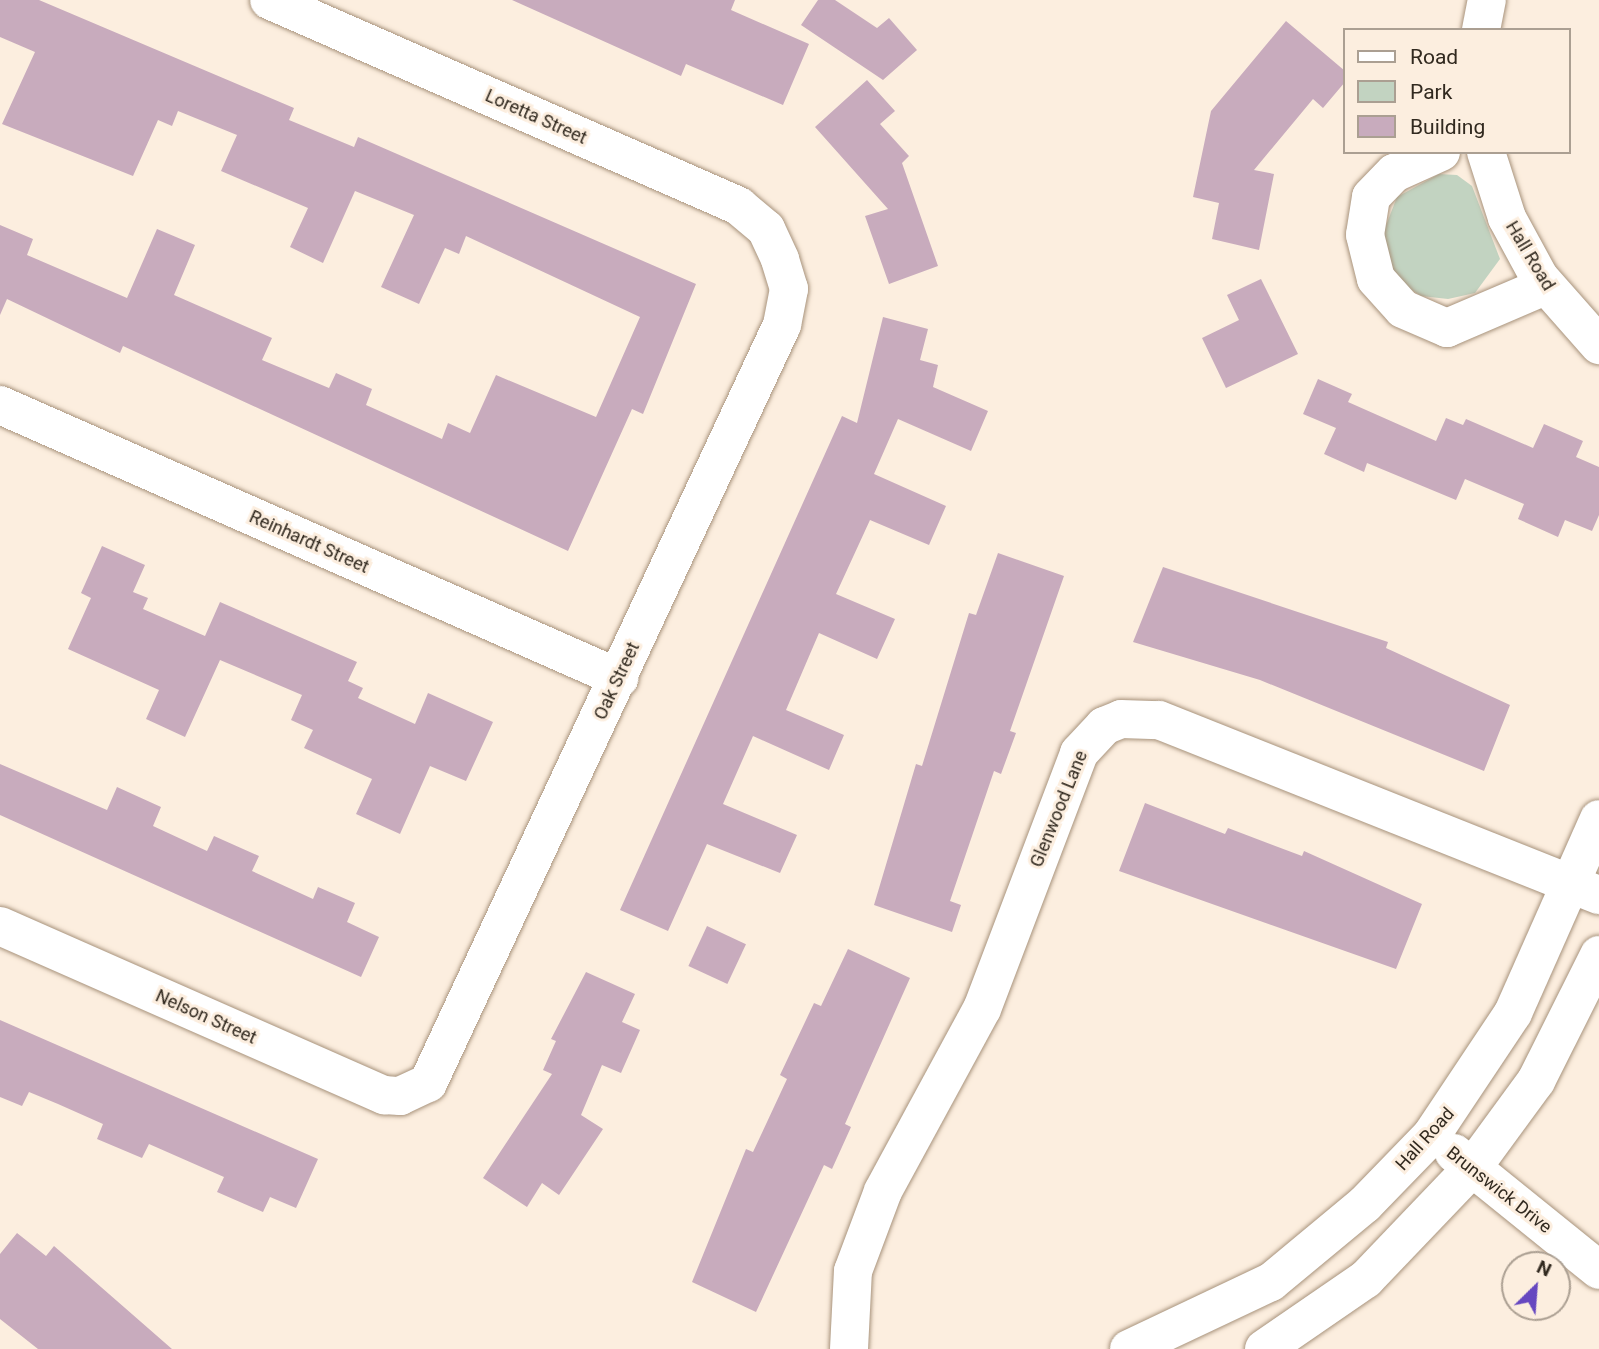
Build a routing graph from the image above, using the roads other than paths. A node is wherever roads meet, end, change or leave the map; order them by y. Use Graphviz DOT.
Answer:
graph roads {
  1 [pos="270,0"];
  2 [pos="1487,0"];
  3 [pos="1481,28"];
  4 [pos="1437,154"];
  5 [pos="1487,154"];
  6 [pos="780,260"];
  7 [pos="1545,286"];
  8 [pos="1599,345"];
  9 [pos="0,405"];
  10 [pos="619,678"];
  11 [pos="1599,818"];
  12 [pos="1584,889"];
  13 [pos="0,926"];
  14 [pos="1599,955"];
  15 [pos="415,1092"];
  16 [pos="1431,1136"];
  17 [pos="1473,1167"];
  18 [pos="1599,1270"];
  19 [pos="849,1349"];
  20 [pos="1129,1349"];
  21 [pos="1264,1349"];
  1 -- 6 [label="street, Loretta Street"];
  2 -- 3 [label="street"];
  4 -- 7 [label="street"];
  5 -- 7 [label="street, Hall Road"];
  6 -- 10 [label="street, Oak Street"];
  7 -- 8 [label="street, Hall Road"];
  9 -- 10 [label="street, Reinhardt Street"];
  10 -- 15 [label="street, Oak Street"];
  11 -- 12 [label="street, Hall Road"];
  12 -- 16 [label="street, Hall Road"];
  12 -- 19 [label="street, Glenwood Lane"];
  13 -- 15 [label="street, Nelson Street"];
  14 -- 17 [label="street"];
  16 -- 17 [label="street, Brunswick Drive"];
  16 -- 20 [label="street, Hall Road"];
  17 -- 18 [label="street, Brunswick Drive"];
  17 -- 21 [label="street"];
}
